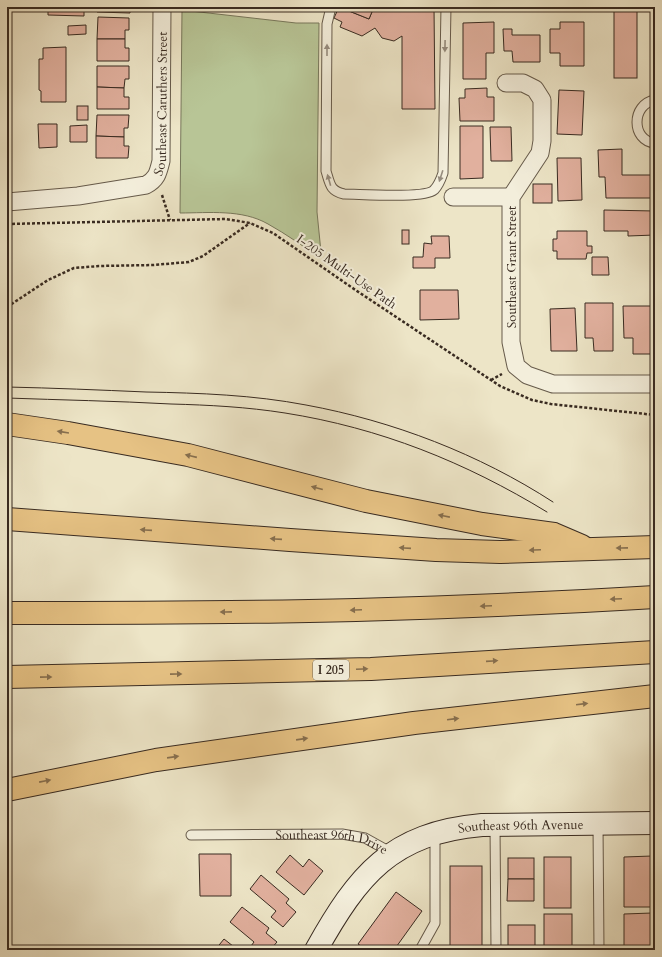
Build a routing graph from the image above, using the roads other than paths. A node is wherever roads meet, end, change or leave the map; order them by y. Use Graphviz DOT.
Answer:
graph roads {
  1 [pos="162,7"];
  2 [pos="331,7"];
  3 [pos="446,7"];
  4 [pos="506,83"];
  5 [pos="655,100"];
  6 [pos="655,143"];
  7 [pos="453,197"];
  8 [pos="511,197"];
  9 [pos="7,202"];
  10 [pos="655,384"];
  11 [pos="7,424"];
  12 [pos="7,519"];
  13 [pos="655,547"];
  14 [pos="588,548"];
  15 [pos="655,597"];
  16 [pos="7,613"];
  17 [pos="655,652"];
  18 [pos="7,677"];
  19 [pos="655,696"];
  20 [pos="7,790"];
  21 [pos="655,823"];
  22 [pos="598,824"];
  23 [pos="495,825"];
  24 [pos="435,833"];
  25 [pos="191,835"];
  26 [pos="392,853"];
  27 [pos="316,950"];
  28 [pos="420,950"];
  29 [pos="496,950"];
  30 [pos="599,950"];
  1 -- 9 [label="street, Southeast Caruthers Street"];
  3 -- 2 [label="lane, one-way"];
  4 -- 8 [label="street, Southeast Grant Street"];
  5 -- 6 [label="lane"];
  7 -- 8 [label="street"];
  8 -- 10 [label="street, Southeast Grant Street"];
  14 -- 11 [label="highway, one-way"];
  14 -- 12 [label="highway, one-way"];
  13 -- 14 [label="highway, one-way"];
  15 -- 16 [label="highway, one-way"];
  18 -- 17 [label="highway, I 205, one-way"];
  20 -- 19 [label="highway, one-way"];
  21 -- 22 [label="street, Southeast 96th Avenue"];
  22 -- 23 [label="street, Southeast 96th Avenue"];
  22 -- 30 [label="lane"];
  23 -- 24 [label="street, Southeast 96th Avenue"];
  23 -- 29 [label="lane"];
  24 -- 26 [label="street, Southeast 96th Avenue"];
  24 -- 28 [label="lane"];
  25 -- 26 [label="lane, Southeast 96th Drive"];
  26 -- 27 [label="street, Southeast 96th Drive"];
}
